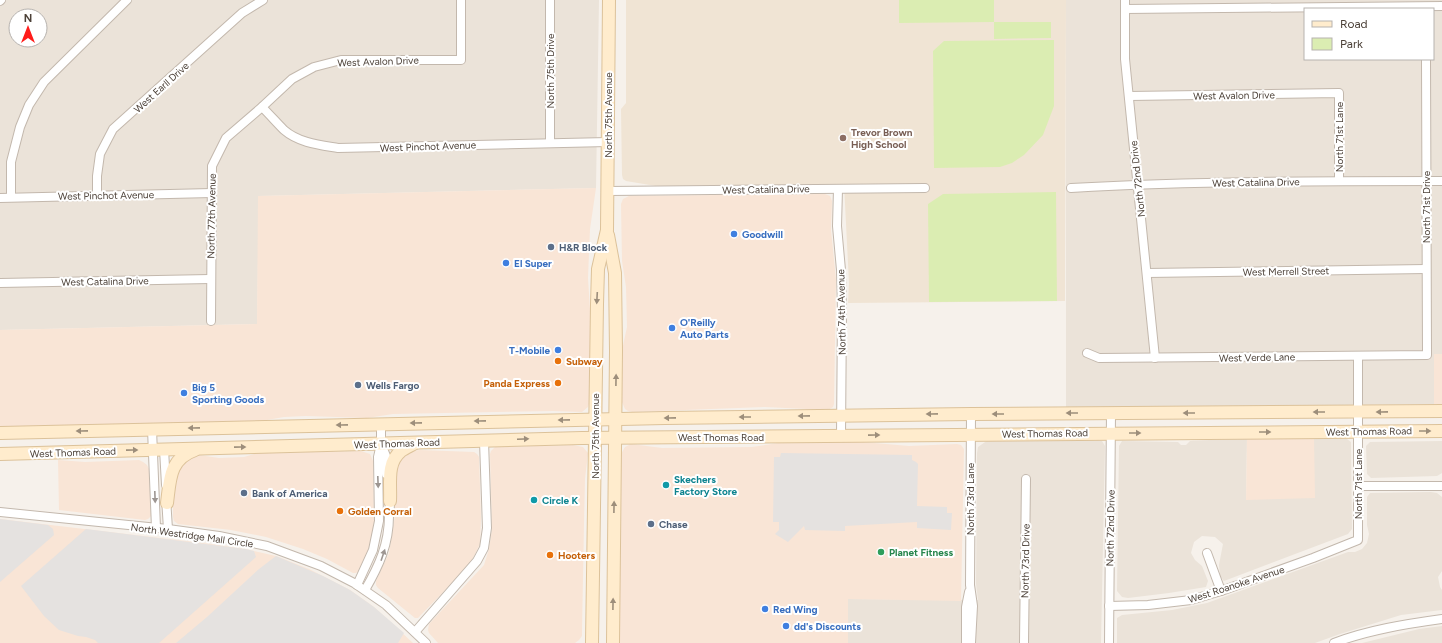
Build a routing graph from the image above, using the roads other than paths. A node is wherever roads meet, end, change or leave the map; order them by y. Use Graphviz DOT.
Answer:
graph roads {
  1 [pos="127,0"];
  2 [pos="262,0"];
  3 [pos="461,0"];
  4 [pos="550,0"];
  5 [pos="609,0"];
  6 [pos="1125,0"];
  7 [pos="1442,6"];
  8 [pos="1425,7"];
  9 [pos="1304,8"];
  10 [pos="1325,8"];
  11 [pos="1125,10"];
  12 [pos="1426,60"];
  13 [pos="1339,94"];
  14 [pos="1129,96"];
  15 [pos="262,107"];
  16 [pos="608,142"];
  17 [pos="550,143"];
  18 [pos="1339,180"];
  19 [pos="1426,181"];
  20 [pos="1442,181"];
  21 [pos="1137,184"];
  22 [pos="925,188"];
  23 [pos="1071,188"];
  24 [pos="838,189"];
  25 [pos="608,191"];
  26 [pos="212,194"];
  27 [pos="97,196"];
  28 [pos="11,197"];
  29 [pos="0,198"];
  30 [pos="607,230"];
  31 [pos="1426,269"];
  32 [pos="1146,273"];
  33 [pos="210,278"];
  34 [pos="0,283"];
  35 [pos="210,321"];
  36 [pos="1087,353"];
  37 [pos="1427,355"];
  38 [pos="1358,356"];
  39 [pos="1155,358"];
  40 [pos="1442,411"];
  41 [pos="1358,412"];
  42 [pos="1111,413"];
  43 [pos="971,414"];
  44 [pos="842,416"];
  45 [pos="595,419"];
  46 [pos="615,419"];
  47 [pos="381,424"];
  48 [pos="157,429"];
  49 [pos="1358,431"];
  50 [pos="1442,431"];
  51 [pos="0,433"];
  52 [pos="1111,433"];
  53 [pos="970,434"];
  54 [pos="842,436"];
  55 [pos="595,438"];
  56 [pos="615,438"];
  57 [pos="484,441"];
  58 [pos="415,443"];
  59 [pos="381,444"];
  60 [pos="201,448"];
  61 [pos="158,449"];
  62 [pos="0,454"];
  63 [pos="1026,479"];
  64 [pos="1358,486"];
  65 [pos="1442,486"];
  66 [pos="390,500"];
  67 [pos="167,503"];
  68 [pos="0,512"];
  69 [pos="156,528"];
  70 [pos="168,530"];
  71 [pos="1358,540"];
  72 [pos="1207,553"];
  73 [pos="357,585"];
  74 [pos="365,590"];
  75 [pos="1221,591"];
  76 [pos="1109,606"];
  77 [pos="1442,619"];
  78 [pos="969,622"];
  79 [pos="415,632"];
  80 [pos="426,643"];
  81 [pos="592,643"];
  82 [pos="613,643"];
  83 [pos="966,643"];
  84 [pos="971,643"];
  85 [pos="1024,643"];
  86 [pos="1109,643"];
  87 [pos="1334,643"];
  1 -- 28 [label="street"];
  2 -- 27 [label="street, West Earll Drive"];
  3 -- 15 [label="street, West Avalon Drive"];
  4 -- 17 [label="street, North 75th Drive"];
  5 -- 16 [label="main road, North 75th Avenue"];
  6 -- 11 [label="street, North 72nd Drive"];
  7 -- 8 [label="street"];
  8 -- 10 [label="street"];
  9 -- 11 [label="street"];
  11 -- 14 [label="street, North 72nd Drive"];
  12 -- 19 [label="street, North 71st Drive"];
  13 -- 14 [label="street, West Avalon Drive"];
  13 -- 18 [label="street, North 71st Lane"];
  14 -- 21 [label="street, North 72nd Drive"];
  15 -- 17 [label="street, West Pinchot Avenue"];
  15 -- 26 [label="street, North 77th Avenue"];
  16 -- 17 [label="street, West Pinchot Avenue"];
  16 -- 25 [label="main road, North 75th Avenue"];
  18 -- 19 [label="street, West Catalina Drive"];
  18 -- 21 [label="street, West Catalina Drive"];
  19 -- 20 [label="street, West Catalina Drive"];
  19 -- 31 [label="street, North 71st Drive"];
  21 -- 23 [label="street, West Catalina Drive"];
  21 -- 32 [label="street, North 72nd Drive"];
  22 -- 24 [label="street, West Catalina Drive"];
  24 -- 25 [label="street, West Catalina Drive"];
  24 -- 44 [label="street, North 74th Avenue"];
  25 -- 30 [label="main road, North 75th Avenue"];
  26 -- 27 [label="street, West Pinchot Avenue"];
  26 -- 33 [label="street, North 77th Avenue"];
  27 -- 28 [label="street, West Pinchot Avenue"];
  28 -- 29 [label="street, West Pinchot Avenue"];
  30 -- 45 [label="main road, North 75th Avenue, one-way"];
  46 -- 30 [label="main road, North 75th Avenue, one-way"];
  31 -- 32 [label="street, West Merrell Street"];
  31 -- 37 [label="street, North 71st Drive"];
  32 -- 39 [label="street, North 72nd Drive"];
  33 -- 34 [label="street, West Catalina Drive"];
  33 -- 35 [label="street, North 77th Avenue"];
  36 -- 39 [label="street, West Verde Lane"];
  37 -- 38 [label="street, West Verde Lane"];
  38 -- 39 [label="street, West Verde Lane"];
  38 -- 41 [label="street, North 71st Lane"];
  40 -- 41 [label="main road, West Thomas Road, one-way"];
  41 -- 42 [label="main road, West Thomas Road, one-way"];
  41 -- 49 [label="street, North 71st Lane"];
  42 -- 43 [label="main road, West Thomas Road, one-way"];
  42 -- 52 [label="street, North 72nd Drive"];
  43 -- 44 [label="main road, West Thomas Road, one-way"];
  43 -- 53 [label="street, North 73rd Lane"];
  44 -- 46 [label="main road, West Thomas Road, one-way"];
  44 -- 54 [label="street, North 74th Avenue"];
  45 -- 46 [label="main road, West Thomas Road"];
  45 -- 47 [label="main road, West Thomas Road, one-way"];
  45 -- 55 [label="main road, North 75th Avenue"];
  46 -- 56 [label="main road, North 75th Avenue"];
  47 -- 48 [label="main road, West Thomas Road, one-way"];
  47 -- 59 [label="street"];
  48 -- 51 [label="main road, West Thomas Road, one-way"];
  48 -- 61 [label="main road"];
  49 -- 50 [label="main road, West Thomas Road, one-way"];
  52 -- 49 [label="main road, West Thomas Road, one-way"];
  49 -- 64 [label="street, North 71st Lane"];
  52 -- 53 [label="main road, West Thomas Road"];
  52 -- 76 [label="street, North 72nd Drive"];
  54 -- 53 [label="main road, West Thomas Road, one-way"];
  53 -- 78 [label="street, North 73rd Lane"];
  54 -- 56 [label="main road, West Thomas Road"];
  55 -- 56 [label="main road, West Thomas Road"];
  57 -- 55 [label="main road, West Thomas Road, one-way"];
  55 -- 81 [label="main road, North 75th Avenue"];
  82 -- 56 [label="main road, North 75th Avenue, one-way"];
  57 -- 58 [label="main road, West Thomas Road"];
  57 -- 79 [label="street"];
  58 -- 59 [label="main road, West Thomas Road"];
  58 -- 66 [label="main road"];
  60 -- 59 [label="main road, West Thomas Road, one-way"];
  59 -- 66 [label="street"];
  59 -- 73 [label="street, one-way"];
  60 -- 61 [label="main road, West Thomas Road"];
  60 -- 67 [label="main road"];
  62 -- 61 [label="main road, West Thomas Road, one-way"];
  61 -- 67 [label="street"];
  61 -- 69 [label="street, one-way"];
  63 -- 85 [label="street, North 73rd Drive"];
  64 -- 65 [label="street"];
  64 -- 71 [label="street, North 71st Lane"];
  74 -- 66 [label="street, one-way"];
  67 -- 70 [label="street"];
  68 -- 69 [label="street, North Westridge Mall Circle"];
  69 -- 70 [label="street, North Westridge Mall Circle"];
  70 -- 73 [label="street, North Westridge Mall Circle"];
  71 -- 75 [label="street, West Roanoke Avenue"];
  72 -- 75 [label="street"];
  73 -- 74 [label="street, North Westridge Mall Circle"];
  74 -- 79 [label="street, North Westridge Mall Circle"];
  75 -- 76 [label="street, West Roanoke Avenue"];
  76 -- 86 [label="street, North 72nd Drive"];
  77 -- 87 [label="street"];
  78 -- 83 [label="street, North 73rd Lane"];
  78 -- 84 [label="street, North 73rd Lane"];
  79 -- 80 [label="street, North Westridge Mall Circle"];
}
